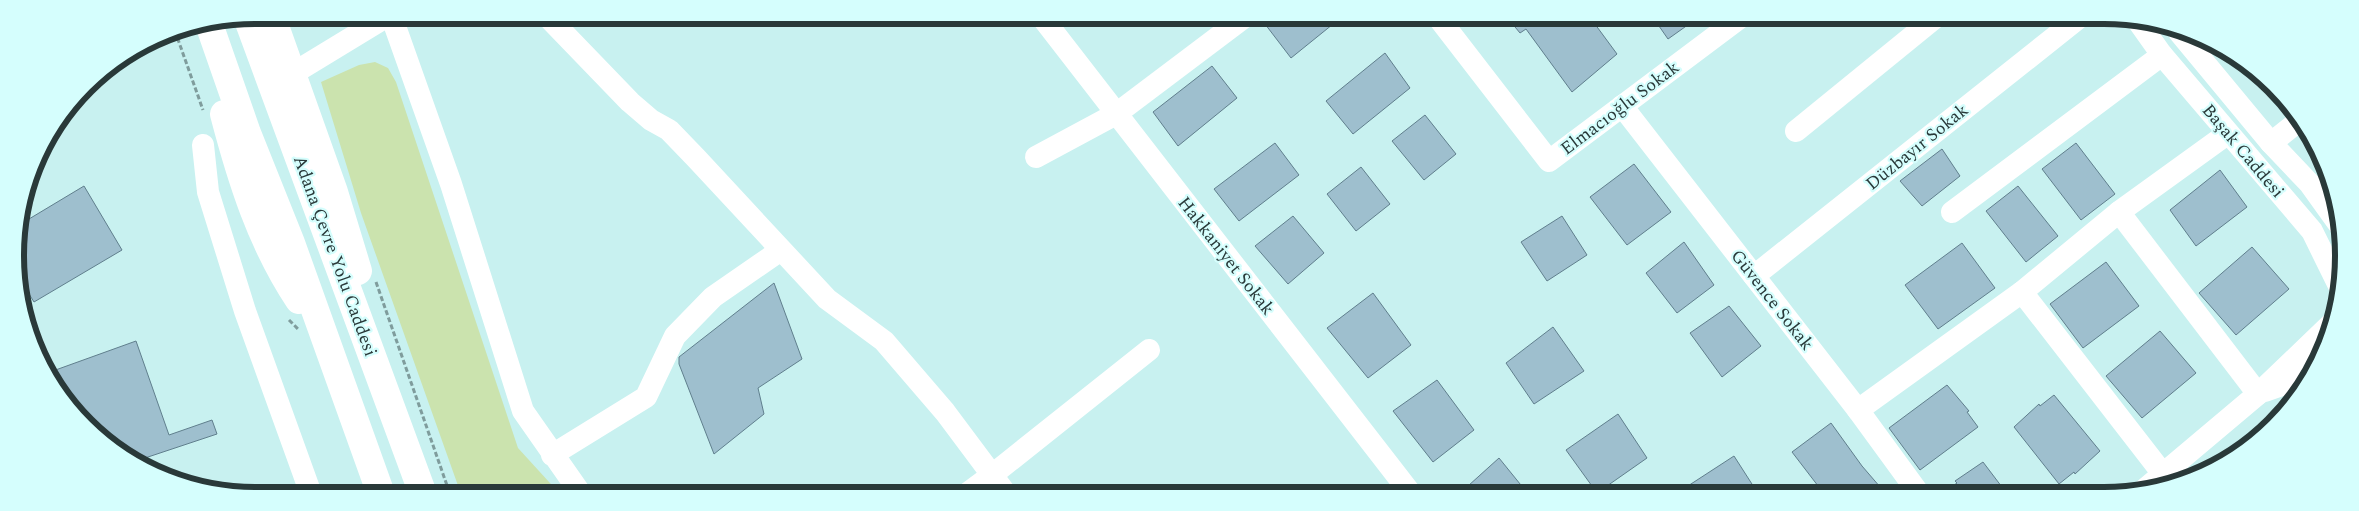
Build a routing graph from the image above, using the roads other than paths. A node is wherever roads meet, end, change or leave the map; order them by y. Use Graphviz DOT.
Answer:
graph roads {
  1 [pos="250,24"];
  2 [pos="274,24"];
  3 [pos="375,24"];
  4 [pos="393,24"];
  5 [pos="555,24"];
  6 [pos="1047,24"];
  7 [pos="1235,24"];
  8 [pos="1443,24"];
  9 [pos="1732,24"];
  10 [pos="1927,24"];
  11 [pos="2071,24"];
  12 [pos="2142,27"];
  13 [pos="210,28"];
  14 [pos="195,32"];
  15 [pos="2184,38"];
  16 [pos="2162,55"];
  17 [pos="292,74"];
  18 [pos="1622,106"];
  19 [pos="1116,114"];
  20 [pos="2294,125"];
  21 [pos="1796,132"];
  22 [pos="2227,134"];
  23 [pos="2272,143"];
  24 [pos="203,145"];
  25 [pos="1036,157"];
  26 [pos="2310,184"];
  27 [pos="2324,186"];
  28 [pos="1952,212"];
  29 [pos="2120,212"];
  30 [pos="2332,214"];
  31 [pos="781,250"];
  32 [pos="1754,276"];
  33 [pos="2334,276"];
  34 [pos="2022,292"];
  35 [pos="358,320"];
  36 [pos="322,329"];
  37 [pos="2322,333"];
  38 [pos="1149,350"];
  39 [pos="2299,379"];
  40 [pos="2258,394"];
  41 [pos="1858,410"];
  42 [pos="552,455"];
  43 [pos="2163,474"];
  44 [pos="992,475"];
  45 [pos="2154,482"];
  46 [pos="308,487"];
  47 [pos="378,487"];
  48 [pos="421,487"];
  49 [pos="576,487"];
  50 [pos="975,487"];
  51 [pos="1001,487"];
  52 [pos="1406,487"];
  53 [pos="1914,487"];
  1 -- 35 [label="highway, Adana Çevre Yolu Caddesi"];
  2 -- 17 [label="highway"];
  3 -- 17 [label="street"];
  4 -- 42 [label="street"];
  5 -- 31 [label="street"];
  6 -- 19 [label="street, Hakkaniyet Sokak"];
  7 -- 19 [label="street"];
  8 -- 18 [label="street, Elmacıoğlu Sokak"];
  9 -- 18 [label="street, Elmacıoğlu Sokak"];
  10 -- 21 [label="street"];
  11 -- 32 [label="street, Düzbayır Sokak"];
  12 -- 16 [label="street, Başak Caddesi"];
  13 -- 36 [label="highway, Adana Çevre Yolu Caddesi"];
  14 -- 36 [label="highway"];
  15 -- 23 [label="street, Başak Caddesi"];
  16 -- 22 [label="street, Başak Caddesi"];
  16 -- 28 [label="street"];
  17 -- 35 [label="highway"];
  18 -- 32 [label="street, Güvence Sokak"];
  19 -- 25 [label="street"];
  19 -- 52 [label="street, Hakkaniyet Sokak"];
  20 -- 23 [label="street"];
  22 -- 29 [label="street"];
  22 -- 33 [label="street, Başak Caddesi"];
  23 -- 26 [label="street, Başak Caddesi"];
  24 -- 46 [label="street"];
  26 -- 27 [label="street"];
  26 -- 30 [label="street, Başak Caddesi"];
  29 -- 34 [label="street"];
  29 -- 40 [label="street"];
  31 -- 42 [label="street"];
  31 -- 44 [label="street"];
  32 -- 41 [label="street, Güvence Sokak"];
  34 -- 41 [label="street"];
  34 -- 43 [label="street"];
  35 -- 48 [label="highway, Adana Çevre Yolu Caddesi"];
  36 -- 47 [label="highway, Adana Çevre Yolu Caddesi"];
  37 -- 40 [label="street"];
  38 -- 44 [label="street"];
  39 -- 40 [label="street"];
  40 -- 43 [label="street"];
  41 -- 53 [label="street, Güvence Sokak"];
  42 -- 49 [label="street"];
  43 -- 45 [label="street"];
  44 -- 50 [label="street"];
  44 -- 51 [label="street"];
}
